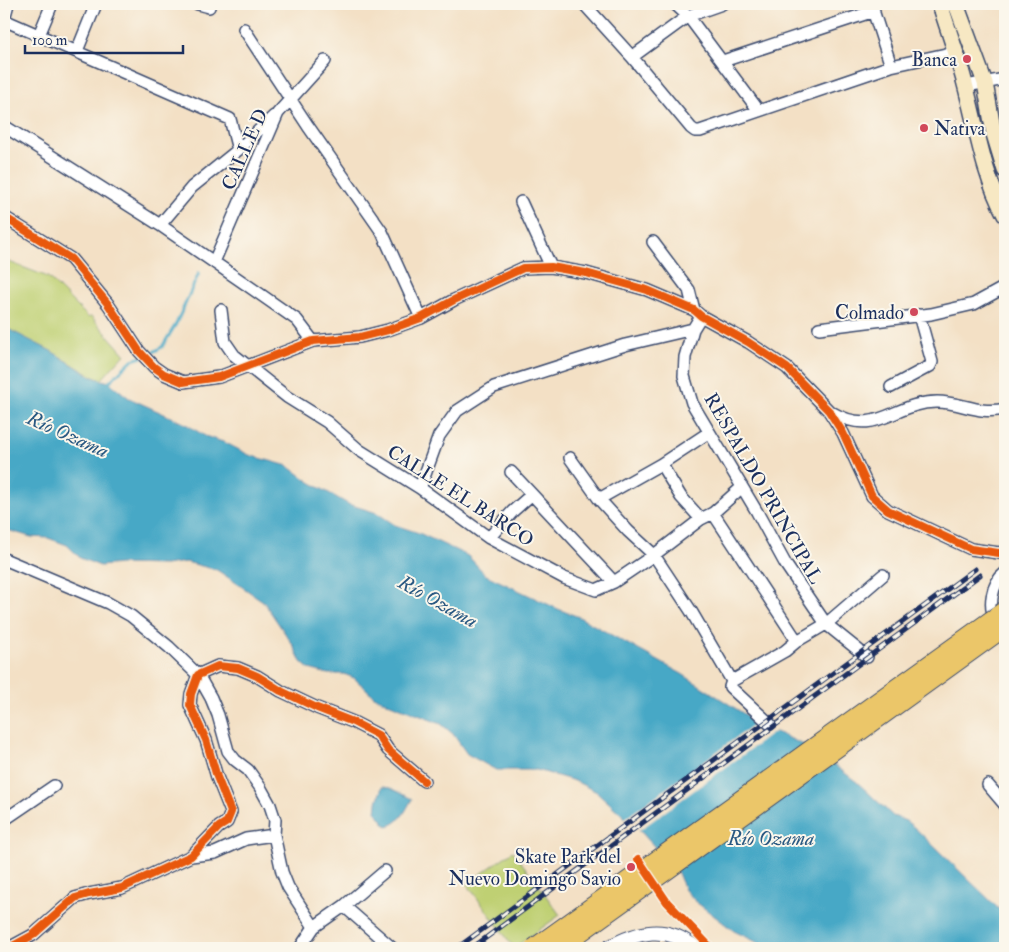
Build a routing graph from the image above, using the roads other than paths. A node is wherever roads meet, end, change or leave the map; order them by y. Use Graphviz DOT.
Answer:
graph roads {
  1 [pos="8,4"];
  2 [pos="52,4"];
  3 [pos="96,4"];
  4 [pos="584,4"];
  5 [pos="675,4"];
  6 [pos="722,4"];
  7 [pos="940,4"];
  8 [pos="956,4"];
  9 [pos="873,8"];
  10 [pos="688,16"];
  11 [pos="4,20"];
  12 [pos="244,29"];
  13 [pos="39,35"];
  14 [pos="77,51"];
  15 [pos="955,52"];
  16 [pos="632,57"];
  17 [pos="325,61"];
  18 [pos="723,61"];
  19 [pos="892,66"];
  20 [pos="1005,79"];
  21 [pos="985,83"];
  22 [pos="966,86"];
  23 [pos="289,98"];
  24 [pos="759,111"];
  25 [pos="278,113"];
  26 [pos="4,126"];
  27 [pos="238,150"];
  28 [pos="1005,170"];
  29 [pos="521,202"];
  30 [pos="4,216"];
  31 [pos="1005,216"];
  32 [pos="160,225"];
  33 [pos="653,242"];
  34 [pos="214,262"];
  35 [pos="551,267"];
  36 [pos="1005,287"];
  37 [pos="221,310"];
  38 [pos="698,313"];
  39 [pos="919,315"];
  40 [pos="421,318"];
  41 [pos="819,328"];
  42 [pos="693,329"];
  43 [pos="313,341"];
  44 [pos="248,365"];
  45 [pos="891,388"];
  46 [pos="1005,409"];
  47 [pos="829,412"];
  48 [pos="708,432"];
  49 [pos="570,458"];
  50 [pos="661,464"];
  51 [pos="511,472"];
  52 [pos="420,488"];
  53 [pos="741,488"];
  54 [pos="531,495"];
  55 [pos="599,499"];
  56 [pos="713,513"];
  57 [pos="701,519"];
  58 [pos="489,538"];
  59 [pos="1005,552"];
  60 [pos="654,556"];
  61 [pos="4,560"];
  62 [pos="1005,573"];
  63 [pos="883,575"];
  64 [pos="614,582"];
  65 [pos="1005,610"];
  66 [pos="826,624"];
  67 [pos="1005,627"];
  68 [pos="1005,636"];
  69 [pos="797,641"];
  70 [pos="867,657"];
  71 [pos="198,675"];
  72 [pos="732,681"];
  73 [pos="770,724"];
  74 [pos="424,781"];
  75 [pos="988,785"];
  76 [pos="54,786"];
  77 [pos="1005,805"];
  78 [pos="4,820"];
  79 [pos="274,835"];
  80 [pos="192,856"];
  81 [pos="385,871"];
  82 [pos="344,906"];
  83 [pos="314,927"];
  84 [pos="9,948"];
  85 [pos="300,948"];
  86 [pos="392,948"];
  87 [pos="534,948"];
  88 [pos="560,948"];
  89 [pos="608,948"];
  90 [pos="695,948"];
  1 -- 11 [label="street"];
  2 -- 13 [label="street"];
  3 -- 14 [label="street"];
  4 -- 16 [label="street"];
  5 -- 10 [label="street"];
  6 -- 10 [label="street"];
  7 -- 15 [label="main road"];
  8 -- 21 [label="main road"];
  9 -- 18 [label="street"];
  9 -- 19 [label="street"];
  10 -- 16 [label="street"];
  10 -- 18 [label="street"];
  11 -- 13 [label="street"];
  12 -- 23 [label="street"];
  13 -- 14 [label="street"];
  14 -- 27 [label="street"];
  15 -- 19 [label="street"];
  15 -- 22 [label="main road"];
  16 -- 24 [label="street"];
  17 -- 23 [label="street, CALLE D"];
  18 -- 24 [label="street"];
  19 -- 24 [label="street"];
  20 -- 21 [label="street"];
  21 -- 22 [label="street"];
  21 -- 28 [label="main road"];
  22 -- 31 [label="main road"];
  23 -- 25 [label="street, CALLE D"];
  23 -- 40 [label="street"];
  25 -- 27 [label="street"];
  25 -- 34 [label="street, CALLE D"];
  26 -- 32 [label="street"];
  27 -- 32 [label="street"];
  29 -- 35 [label="street"];
  30 -- 44 [label="street"];
  32 -- 34 [label="street"];
  33 -- 38 [label="street"];
  34 -- 43 [label="street"];
  35 -- 38 [label="street"];
  35 -- 40 [label="street"];
  36 -- 39 [label="street"];
  37 -- 44 [label="street, CALLE EL BARCO"];
  38 -- 42 [label="street, RESPALDO PRINCIPAL"];
  38 -- 47 [label="street"];
  39 -- 41 [label="street"];
  39 -- 45 [label="street"];
  40 -- 43 [label="street"];
  42 -- 48 [label="street, RESPALDO PRINCIPAL"];
  42 -- 52 [label="street"];
  43 -- 44 [label="street"];
  44 -- 52 [label="street, CALLE EL BARCO"];
  46 -- 47 [label="street"];
  47 -- 59 [label="street"];
  48 -- 50 [label="street"];
  48 -- 53 [label="street, RESPALDO PRINCIPAL"];
  49 -- 55 [label="street"];
  50 -- 55 [label="street"];
  50 -- 57 [label="street"];
  51 -- 54 [label="street"];
  52 -- 58 [label="street, CALLE EL BARCO"];
  53 -- 56 [label="street, CALLE EL BARCO"];
  53 -- 66 [label="street, RESPALDO PRINCIPAL"];
  54 -- 58 [label="street"];
  54 -- 64 [label="street"];
  55 -- 60 [label="street"];
  56 -- 57 [label="street, CALLE EL BARCO"];
  56 -- 69 [label="street"];
  57 -- 60 [label="street, CALLE EL BARCO"];
  58 -- 64 [label="street, CALLE EL BARCO"];
  60 -- 64 [label="street, CALLE EL BARCO"];
  60 -- 72 [label="street"];
  61 -- 71 [label="street"];
  62 -- 68 [label="street"];
  63 -- 66 [label="street"];
  65 -- 87 [label="main road, bridge"];
  66 -- 69 [label="street"];
  66 -- 70 [label="street, RESPALDO PRINCIPAL"];
  67 -- 88 [label="main road, bridge"];
  69 -- 72 [label="street"];
  71 -- 74 [label="street"];
  71 -- 79 [label="street"];
  71 -- 80 [label="street"];
  72 -- 73 [label="street"];
  75 -- 77 [label="street"];
  76 -- 78 [label="street"];
  79 -- 80 [label="street"];
  79 -- 83 [label="street"];
  80 -- 84 [label="street"];
  81 -- 82 [label="street"];
  82 -- 83 [label="street"];
  82 -- 86 [label="street"];
  83 -- 85 [label="street"];
  89 -- 90 [label="street"];
}
